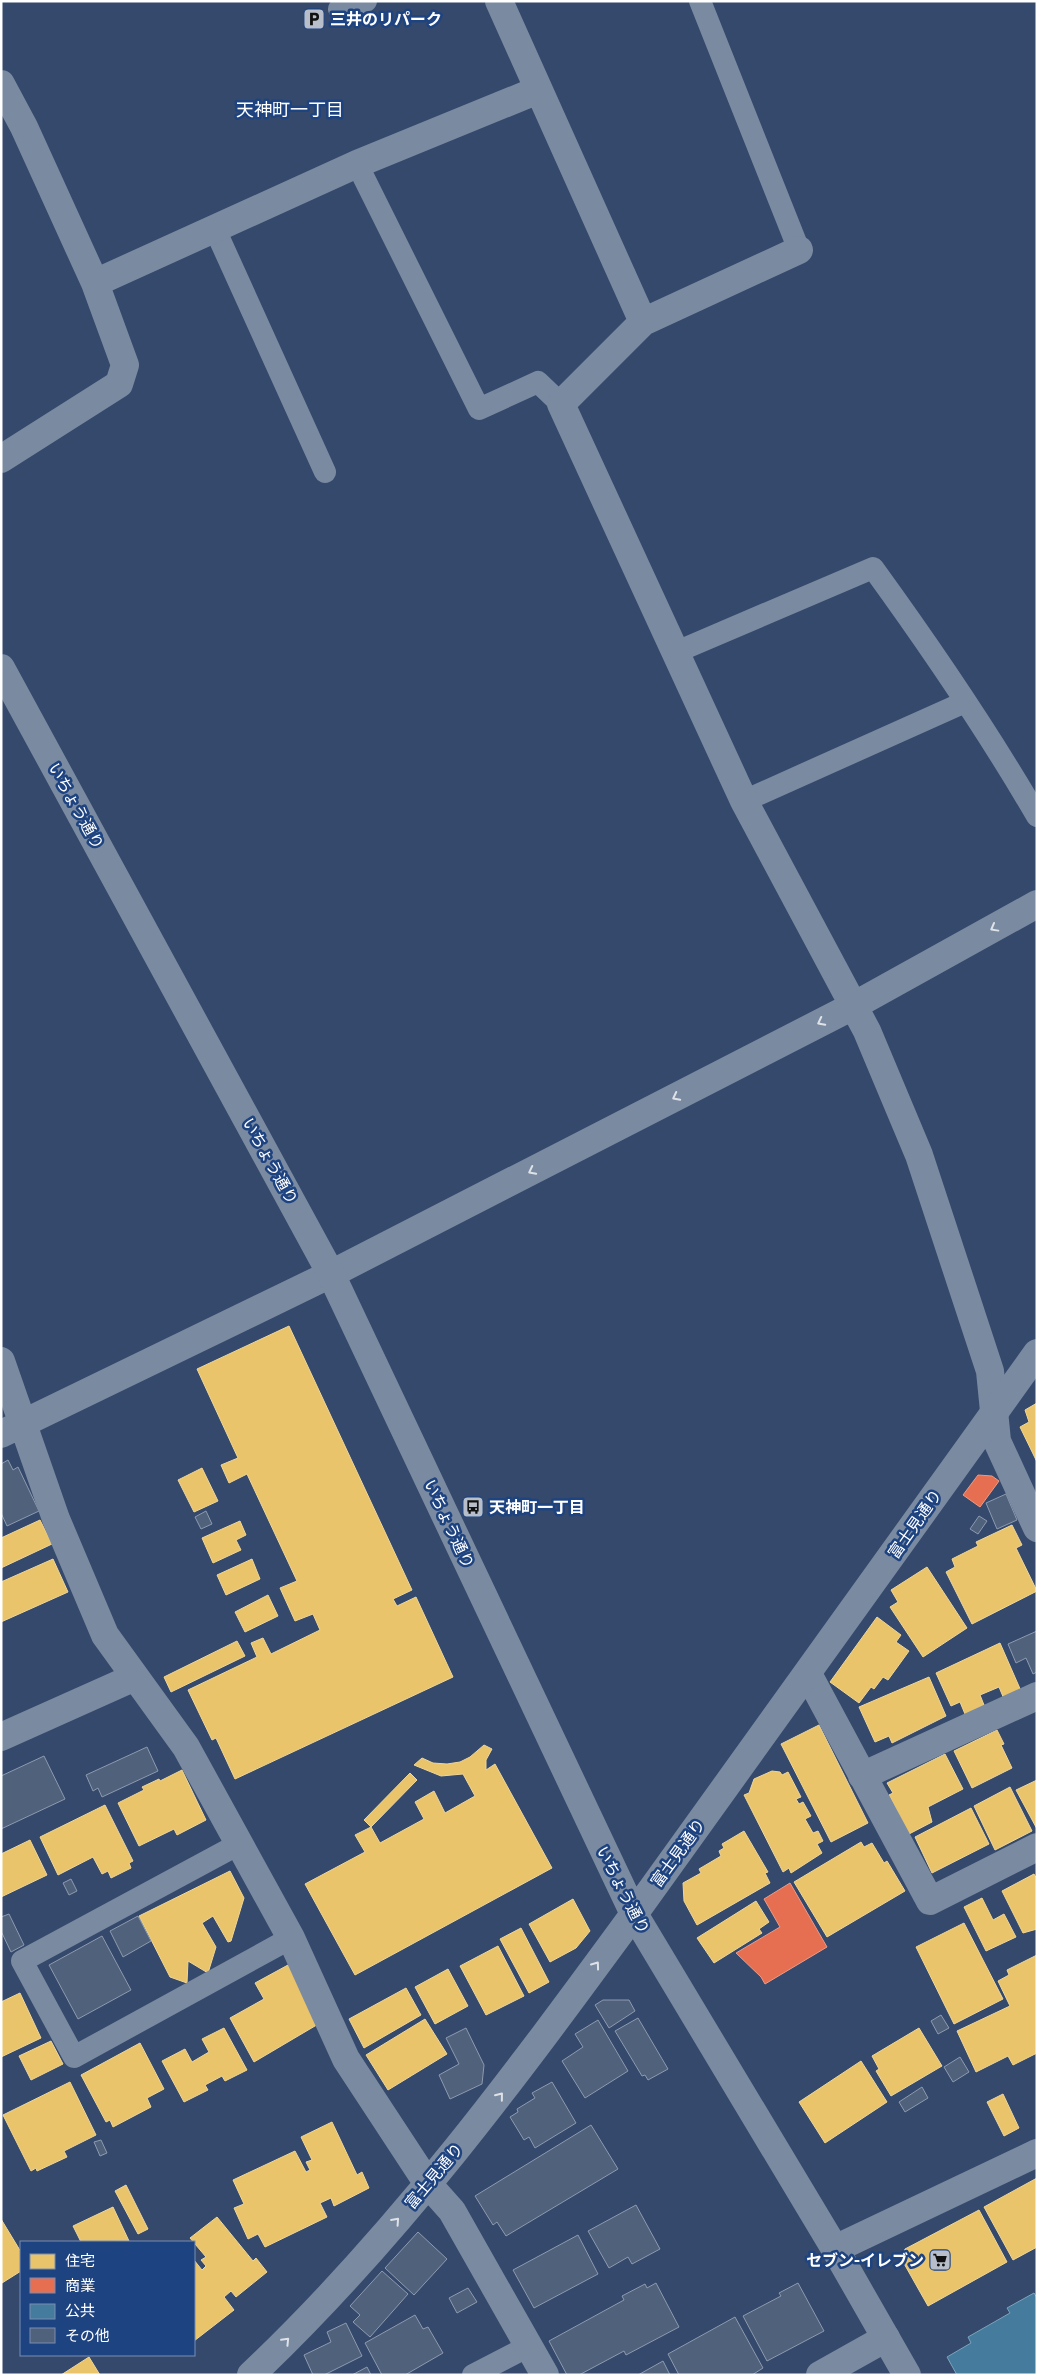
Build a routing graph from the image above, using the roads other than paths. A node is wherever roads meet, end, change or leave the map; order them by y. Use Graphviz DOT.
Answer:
graph roads {
  1 [pos="366,1"];
  2 [pos="499,1"];
  3 [pos="700,1"];
  4 [pos="340,9"];
  5 [pos="1,84"];
  6 [pos="538,90"];
  7 [pos="357,164"];
  8 [pos="214,228"];
  9 [pos="800,250"];
  10 [pos="95,282"];
  11 [pos="643,322"];
  12 [pos="561,404"];
  13 [pos="1,459"];
  14 [pos="325,472"];
  15 [pos="674,652"];
  16 [pos="1,668"];
  17 [pos="965,702"];
  18 [pos="744,801"];
  19 [pos="1037,816"];
  20 [pos="1037,904"];
  21 [pos="855,1005"];
  22 [pos="332,1274"];
  23 [pos="1037,1353"];
  24 [pos="1,1361"];
  25 [pos="994,1413"];
  26 [pos="13,1429"];
  27 [pos="1034,1513"];
  28 [pos="808,1674"];
  29 [pos="135,1677"];
  30 [pos="1037,1696"];
  31 [pos="1,1737"];
  32 [pos="862,1776"];
  33 [pos="238,1844"];
  34 [pos="1037,1847"];
  35 [pos="634,1914"];
  36 [pos="291,1938"];
  37 [pos="1037,2153"];
  38 [pos="428,2184"];
  39 [pos="835,2249"];
  40 [pos="886,2338"];
  41 [pos="529,2346"];
  42 [pos="251,2375"];
  43 [pos="473,2375"];
  44 [pos="545,2375"];
  45 [pos="820,2375"];
  46 [pos="907,2375"];
  1 -- 4 [label="lane"];
  2 -- 6 [label="street"];
  3 -- 9 [label="lane"];
  5 -- 10 [label="street"];
  6 -- 7 [label="street"];
  6 -- 11 [label="street"];
  7 -- 8 [label="street"];
  7 -- 12 [label="lane"];
  8 -- 10 [label="street"];
  8 -- 14 [label="lane"];
  9 -- 11 [label="street"];
  10 -- 13 [label="street"];
  11 -- 12 [label="street"];
  12 -- 15 [label="street"];
  15 -- 17 [label="lane"];
  15 -- 18 [label="street"];
  16 -- 22 [label="street, いちょう通り"];
  17 -- 18 [label="lane"];
  17 -- 19 [label="lane"];
  18 -- 21 [label="street"];
  20 -- 21 [label="street, one-way"];
  21 -- 22 [label="street, one-way"];
  21 -- 25 [label="street"];
  22 -- 26 [label="street"];
  22 -- 35 [label="street, いちょう通り"];
  23 -- 25 [label="street, 富士見通り"];
  24 -- 26 [label="street"];
  25 -- 27 [label="street"];
  25 -- 28 [label="street, 富士見通り"];
  26 -- 29 [label="street"];
  28 -- 32 [label="street"];
  28 -- 35 [label="street, 富士見通り"];
  29 -- 31 [label="street"];
  29 -- 33 [label="street"];
  30 -- 32 [label="street"];
  32 -- 34 [label="street"];
  33 -- 36 [label="street"];
  33 -- 36 [label="lane"];
  38 -- 35 [label="street, 富士見通り, one-way"];
  35 -- 39 [label="street, いちょう通り"];
  36 -- 38 [label="street"];
  37 -- 39 [label="street"];
  38 -- 41 [label="street"];
  42 -- 38 [label="street, 富士見通り, one-way"];
  39 -- 40 [label="street, いちょう通り"];
  40 -- 45 [label="street"];
  40 -- 46 [label="street, いちょう通り"];
  41 -- 43 [label="lane"];
  41 -- 44 [label="street"];
}
